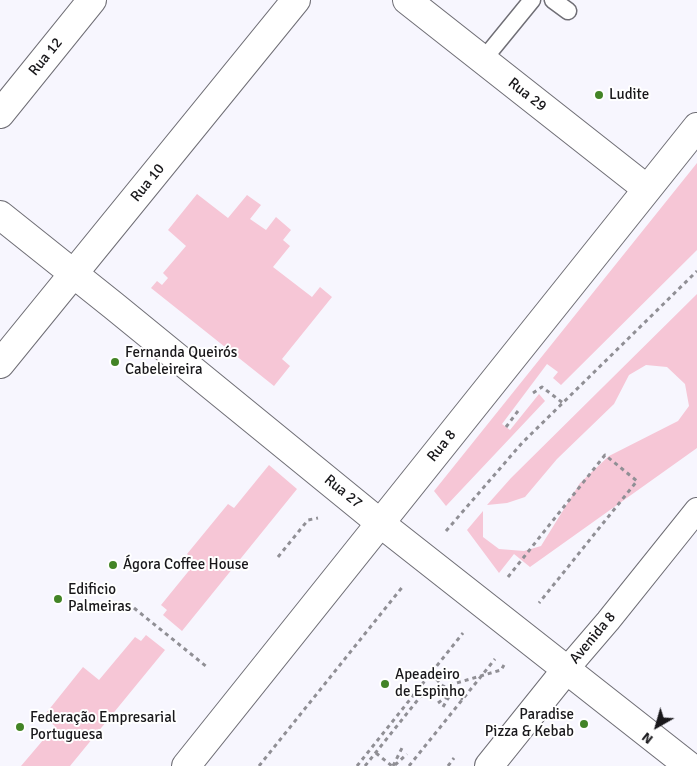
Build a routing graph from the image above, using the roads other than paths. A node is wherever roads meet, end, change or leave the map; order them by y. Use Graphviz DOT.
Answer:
graph roads {
  1 [pos="92,0"];
  2 [pos="296,0"];
  3 [pos="407,0"];
  4 [pos="532,0"];
  5 [pos="554,0"];
  6 [pos="568,11"];
  7 [pos="483,60"];
  8 [pos="0,114"];
  9 [pos="697,127"];
  10 [pos="648,190"];
  11 [pos="0,215"];
  12 [pos="74,274"];
  13 [pos="0,364"];
  14 [pos="697,510"];
  15 [pos="380,523"];
  16 [pos="566,670"];
  17 [pos="186,766"];
  18 [pos="489,766"];
  19 [pos="689,766"];
  1 -- 8 [label="street, Rua 12"];
  2 -- 12 [label="street, Rua 10"];
  3 -- 7 [label="street, Rua 29"];
  4 -- 7 [label="lane"];
  5 -- 6 [label="lane"];
  7 -- 10 [label="street, Rua 29"];
  9 -- 10 [label="street, Rua 8"];
  10 -- 15 [label="street, Rua 8"];
  11 -- 12 [label="street, Rua 27"];
  12 -- 13 [label="street, Rua 10"];
  12 -- 15 [label="street, Rua 27"];
  14 -- 16 [label="street, Avenida 8"];
  15 -- 16 [label="street, Rua 27"];
  15 -- 17 [label="street, Rua 8"];
  16 -- 18 [label="street, Avenida 8"];
  16 -- 19 [label="street, Rua 27"];
}
